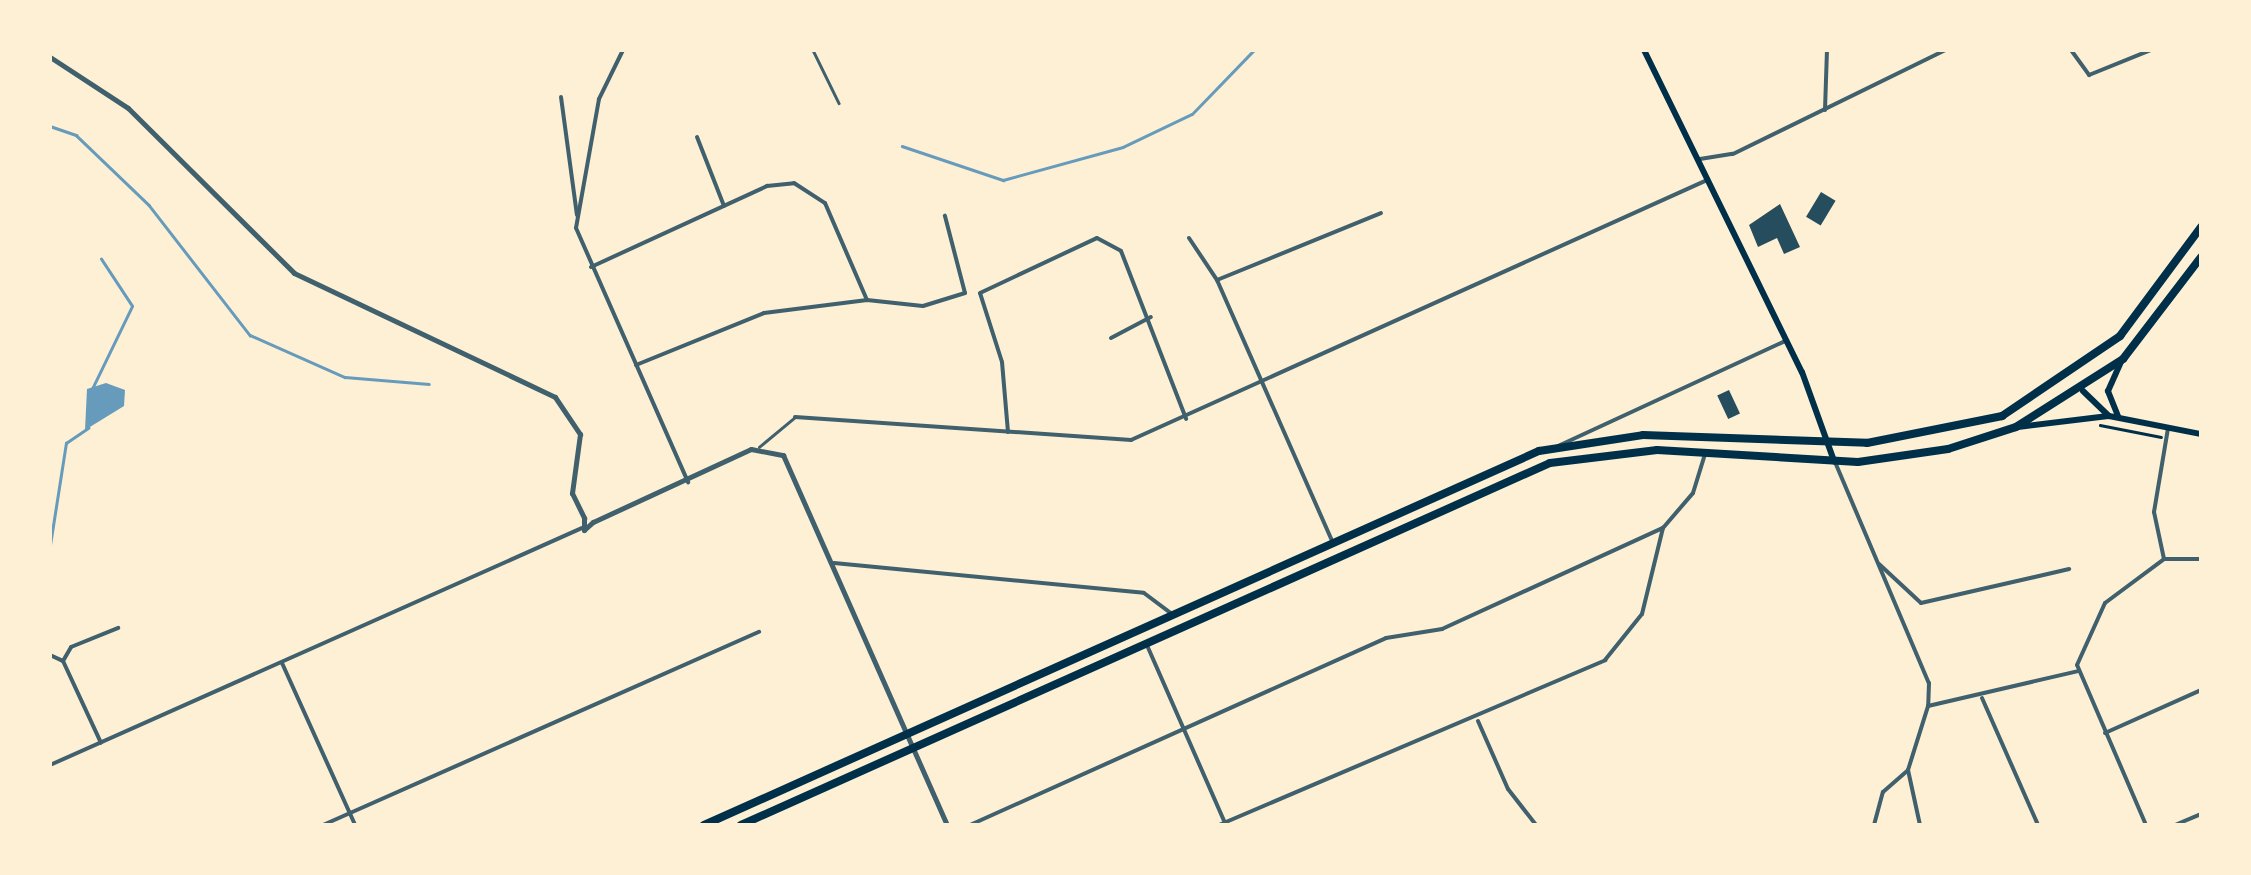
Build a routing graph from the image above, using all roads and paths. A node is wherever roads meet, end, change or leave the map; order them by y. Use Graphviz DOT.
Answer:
graph roads {
  1 [pos="624,50"];
  2 [pos="812,50"];
  3 [pos="1655,50"];
  4 [pos="1827,50"];
  5 [pos="1945,50"];
  6 [pos="2071,50"];
  7 [pos="2151,50"];
  8 [pos="1645,52"];
  9 [pos="50,56"];
  10 [pos="561,97"];
  11 [pos="839,103"];
  12 [pos="1825,110"];
  13 [pos="697,137"];
  14 [pos="1694,159"];
  15 [pos="1705,181"];
  16 [pos="724,206"];
  17 [pos="1381,212"];
  18 [pos="577,216"];
  19 [pos="944,216"];
  20 [pos="2201,227"];
  21 [pos="1189,238"];
  22 [pos="2201,257"];
  23 [pos="591,267"];
  24 [pos="1218,280"];
  25 [pos="867,300"];
  26 [pos="1151,318"];
  27 [pos="1111,338"];
  28 [pos="1785,341"];
  29 [pos="2123,359"];
  30 [pos="635,366"];
  31 [pos="2074,376"];
  32 [pos="1259,386"];
  33 [pos="2083,391"];
  34 [pos="2109,416"];
  35 [pos="795,417"];
  36 [pos="2119,418"];
  37 [pos="1186,419"];
  38 [pos="2087,422"];
  39 [pos="2016,428"];
  40 [pos="2168,428"];
  41 [pos="1008,432"];
  42 [pos="2201,434"];
  43 [pos="2160,437"];
  44 [pos="1828,442"];
  45 [pos="759,447"];
  46 [pos="1554,448"];
  47 [pos="1705,454"];
  48 [pos="1835,462"];
  49 [pos="688,482"];
  50 [pos="584,518"];
  51 [pos="594,522"];
  52 [pos="582,528"];
  53 [pos="1664,528"];
  54 [pos="1332,542"];
  55 [pos="2164,559"];
  56 [pos="2201,559"];
  57 [pos="1875,560"];
  58 [pos="834,563"];
  59 [pos="2069,569"];
  60 [pos="1172,615"];
  61 [pos="118,628"];
  62 [pos="758,632"];
  63 [pos="1146,644"];
  64 [pos="50,654"];
  65 [pos="63,660"];
  66 [pos="282,663"];
  67 [pos="2078,671"];
  68 [pos="2201,690"];
  69 [pos="1982,698"];
  70 [pos="1928,706"];
  71 [pos="1478,721"];
  72 [pos="1183,730"];
  73 [pos="907,733"];
  74 [pos="2105,733"];
  75 [pos="101,743"];
  76 [pos="914,748"];
  77 [pos="50,765"];
  78 [pos="1908,770"];
  79 [pos="350,813"];
  80 [pos="2201,814"];
  81 [pos="1223,824"];
  82 [pos="323,825"];
  83 [pos="355,825"];
  84 [pos="704,825"];
  85 [pos="741,825"];
  86 [pos="947,825"];
  87 [pos="970,825"];
  88 [pos="1536,825"];
  89 [pos="1874,825"];
  90 [pos="1920,825"];
  91 [pos="2038,825"];
  92 [pos="2146,825"];
  93 [pos="2175,825"];
  1 -- 18 [label="street"];
  2 -- 11 [label="lane"];
  3 -- 8 [label="street"];
  4 -- 12 [label="street"];
  5 -- 12 [label="street"];
  6 -- 7 [label="street"];
  8 -- 14 [label="main road"];
  9 -- 50 [label="street"];
  10 -- 18 [label="street"];
  12 -- 14 [label="street"];
  13 -- 16 [label="street"];
  14 -- 15 [label="main road"];
  15 -- 28 [label="main road"];
  15 -- 32 [label="street"];
  16 -- 23 [label="street"];
  16 -- 25 [label="street"];
  17 -- 24 [label="street"];
  18 -- 23 [label="street"];
  19 -- 25 [label="street"];
  20 -- 31 [label="highway"];
  21 -- 24 [label="street"];
  22 -- 29 [label="highway"];
  23 -- 30 [label="street"];
  24 -- 32 [label="street"];
  25 -- 30 [label="street"];
  26 -- 27 [label="street"];
  26 -- 37 [label="street"];
  26 -- 41 [label="street"];
  28 -- 44 [label="main road"];
  28 -- 46 [label="street"];
  29 -- 33 [label="highway"];
  29 -- 36 [label="main road"];
  30 -- 49 [label="street"];
  31 -- 33 [label="highway"];
  31 -- 44 [label="highway"];
  32 -- 37 [label="street"];
  32 -- 54 [label="street"];
  33 -- 34 [label="main road"];
  33 -- 39 [label="highway"];
  34 -- 36 [label="main road"];
  34 -- 39 [label="main road"];
  35 -- 41 [label="street"];
  35 -- 45 [label="lane"];
  36 -- 40 [label="main road"];
  37 -- 41 [label="street"];
  38 -- 43 [label="path"];
  39 -- 48 [label="highway"];
  40 -- 42 [label="main road"];
  40 -- 55 [label="street"];
  44 -- 46 [label="highway"];
  44 -- 48 [label="main road"];
  45 -- 49 [label="street"];
  45 -- 58 [label="street"];
  46 -- 54 [label="highway"];
  47 -- 48 [label="highway"];
  47 -- 53 [label="street"];
  47 -- 63 [label="highway"];
  48 -- 57 [label="street"];
  49 -- 51 [label="street"];
  50 -- 51 [label="street"];
  50 -- 52 [label="street"];
  51 -- 52 [label="street"];
  52 -- 66 [label="street"];
  53 -- 71 [label="street"];
  53 -- 72 [label="street"];
  54 -- 60 [label="highway"];
  55 -- 56 [label="street"];
  55 -- 67 [label="street"];
  57 -- 59 [label="street"];
  57 -- 70 [label="street"];
  58 -- 60 [label="street"];
  58 -- 73 [label="street"];
  60 -- 73 [label="highway"];
  61 -- 65 [label="street"];
  62 -- 79 [label="street"];
  63 -- 72 [label="street"];
  63 -- 76 [label="highway"];
  64 -- 65 [label="street"];
  65 -- 75 [label="street"];
  66 -- 75 [label="street"];
  66 -- 79 [label="street"];
  67 -- 69 [label="street"];
  67 -- 74 [label="street"];
  68 -- 74 [label="street"];
  69 -- 70 [label="street"];
  69 -- 91 [label="street"];
  70 -- 78 [label="street"];
  71 -- 81 [label="street"];
  71 -- 88 [label="street"];
  72 -- 81 [label="street"];
  72 -- 87 [label="street"];
  73 -- 76 [label="street"];
  73 -- 84 [label="highway"];
  74 -- 92 [label="street"];
  75 -- 77 [label="street"];
  76 -- 85 [label="highway"];
  76 -- 86 [label="street"];
  78 -- 89 [label="street"];
  78 -- 90 [label="street"];
  79 -- 82 [label="street"];
  79 -- 83 [label="street"];
  80 -- 93 [label="street"];
}
